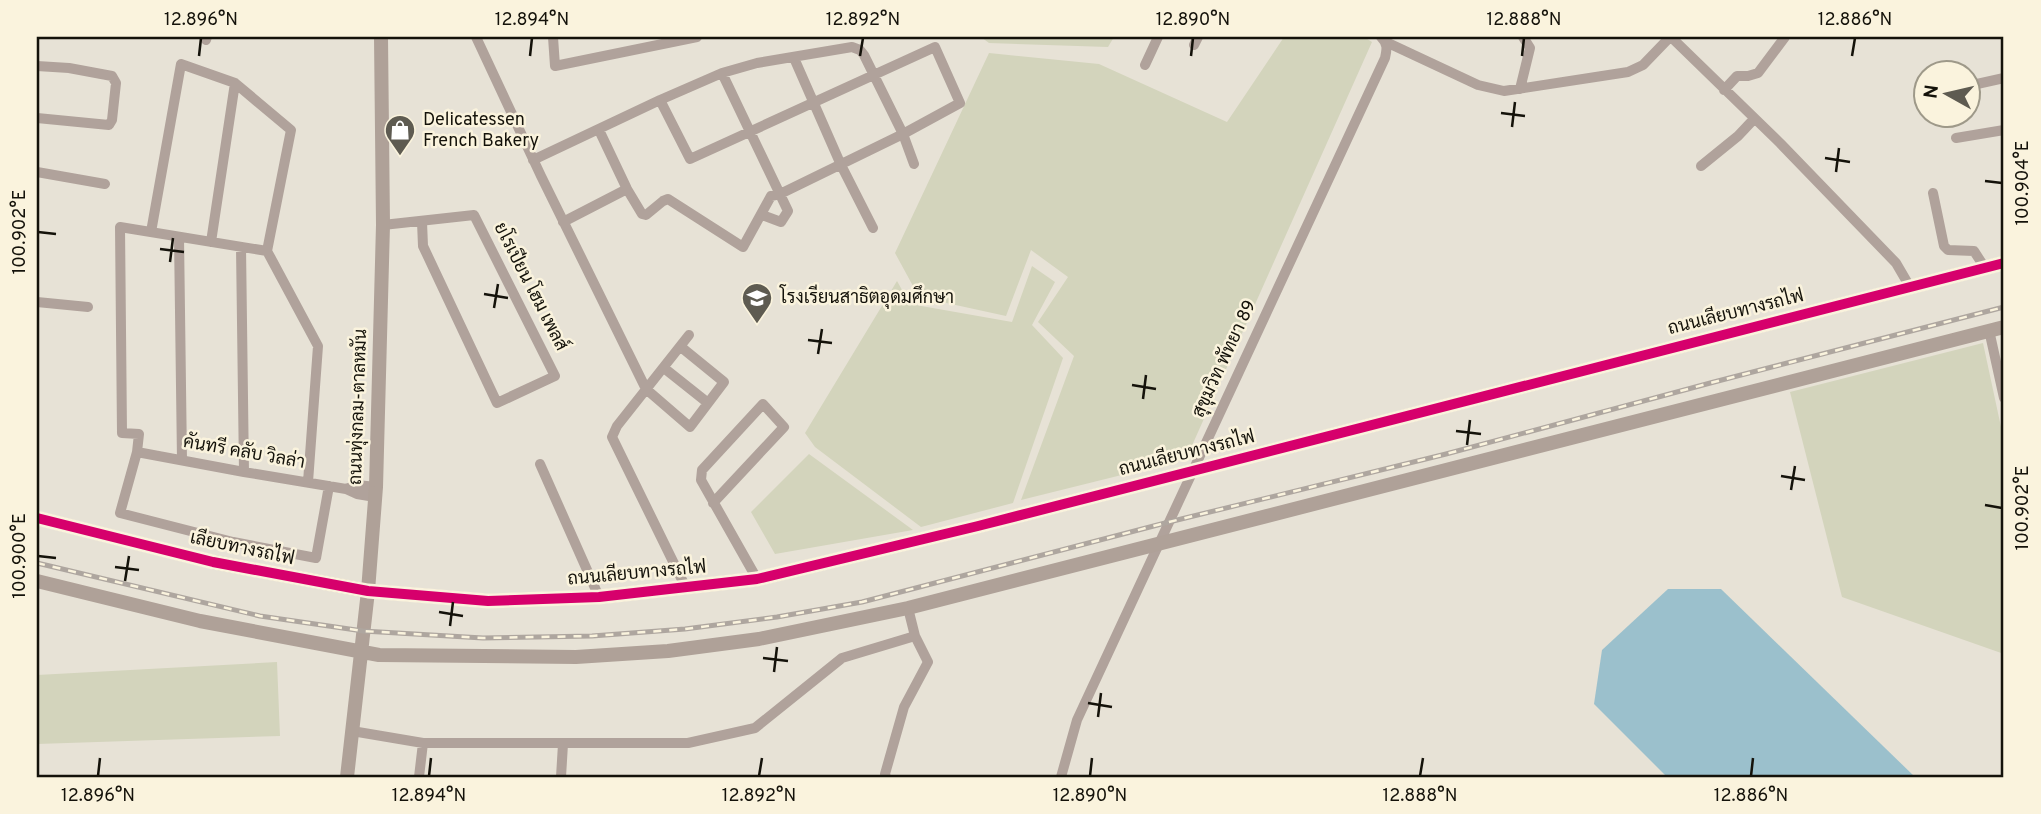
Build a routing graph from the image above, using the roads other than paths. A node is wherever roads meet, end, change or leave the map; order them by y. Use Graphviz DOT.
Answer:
graph roads {
  1 [pos="381,37"];
  2 [pos="476,37"];
  3 [pos="553,37"];
  4 [pos="626,37"];
  5 [pos="697,37"];
  6 [pos="1158,37"];
  7 [pos="1523,37"];
  8 [pos="1671,37"];
  9 [pos="1785,37"];
  10 [pos="1383,39"];
  11 [pos="627,51"];
  12 [pos="794,58"];
  13 [pos="1145,65"];
  14 [pos="37,66"];
  15 [pos="722,73"];
  16 [pos="874,74"];
  17 [pos="2004,78"];
  18 [pos="236,82"];
  19 [pos="1982,83"];
  20 [pos="1520,89"];
  21 [pos="1724,90"];
  22 [pos="660,100"];
  23 [pos="813,104"];
  24 [pos="37,118"];
  25 [pos="1754,119"];
  26 [pos="599,130"];
  27 [pos="2004,130"];
  28 [pos="750,132"];
  29 [pos="903,134"];
  30 [pos="1956,138"];
  31 [pos="533,160"];
  32 [pos="841,164"];
  33 [pos="914,164"];
  34 [pos="1701,166"];
  35 [pos="37,172"];
  36 [pos="105,184"];
  37 [pos="627,189"];
  38 [pos="1933,192"];
  39 [pos="780,194"];
  40 [pos="762,215"];
  41 [pos="422,222"];
  42 [pos="564,222"];
  43 [pos="383,225"];
  44 [pos="873,228"];
  45 [pos="151,232"];
  46 [pos="179,237"];
  47 [pos="211,242"];
  48 [pos="241,247"];
  49 [pos="267,251"];
  50 [pos="2004,263"];
  51 [pos="1985,268"];
  52 [pos="1910,287"];
  53 [pos="37,302"];
  54 [pos="88,307"];
  55 [pos="2004,327"];
  56 [pos="1989,330"];
  57 [pos="690,335"];
  58 [pos="681,347"];
  59 [pos="664,368"];
  60 [pos="646,389"];
  61 [pos="2004,398"];
  62 [pos="708,403"];
  63 [pos="137,452"];
  64 [pos="182,460"];
  65 [pos="540,464"];
  66 [pos="1192,470"];
  67 [pos="244,472"];
  68 [pos="308,482"];
  69 [pos="328,486"];
  70 [pos="375,492"];
  71 [pos="713,503"];
  72 [pos="37,518"];
  73 [pos="1160,543"];
  74 [pos="757,579"];
  75 [pos="37,581"];
  76 [pos="686,588"];
  77 [pos="368,590"];
  78 [pos="599,597"];
  79 [pos="908,608"];
  80 [pos="915,636"];
  81 [pos="360,653"];
  82 [pos="352,731"];
  83 [pos="423,743"];
  84 [pos="563,744"];
  85 [pos="347,777"];
  86 [pos="419,777"];
  87 [pos="561,777"];
  88 [pos="886,777"];
  89 [pos="1061,777"];
  1 -- 43 [label="street, ถนนทุ่งกลม-ตาลหมัน"];
  2 -- 31 [label="street"];
  3 -- 11 [label="street"];
  4 -- 11 [label="street"];
  5 -- 11 [label="street"];
  6 -- 13 [label="street"];
  7 -- 20 [label="street"];
  8 -- 20 [label="street"];
  8 -- 21 [label="street"];
  9 -- 21 [label="street"];
  10 -- 20 [label="street"];
  10 -- 66 [label="street, สุขุมวิท พัทยา 89"];
  12 -- 15 [label="street"];
  12 -- 16 [label="street"];
  12 -- 23 [label="street"];
  14 -- 24 [label="street"];
  15 -- 22 [label="street"];
  15 -- 28 [label="street"];
  16 -- 23 [label="street"];
  16 -- 29 [label="street"];
  16 -- 29 [label="street"];
  17 -- 19 [label="street"];
  18 -- 45 [label="street"];
  18 -- 47 [label="street"];
  18 -- 49 [label="street"];
  21 -- 25 [label="street"];
  22 -- 26 [label="street"];
  22 -- 28 [label="street"];
  23 -- 28 [label="street"];
  23 -- 32 [label="street"];
  25 -- 34 [label="street"];
  25 -- 52 [label="street"];
  26 -- 31 [label="street"];
  26 -- 37 [label="street"];
  27 -- 30 [label="street"];
  28 -- 39 [label="street"];
  29 -- 32 [label="street"];
  29 -- 33 [label="street"];
  31 -- 42 [label="street"];
  32 -- 39 [label="street"];
  32 -- 44 [label="street"];
  35 -- 36 [label="street"];
  37 -- 40 [label="street"];
  37 -- 42 [label="street"];
  38 -- 51 [label="street"];
  39 -- 40 [label="street"];
  39 -- 40 [label="street"];
  41 -- 41 [label="street, ยโรเปียน โฮม เพลส์"];
  41 -- 43 [label="street, ยโรเปียน โฮม เพลส์"];
  42 -- 60 [label="street"];
  43 -- 70 [label="street, ถนนทุ่งกลม-ตาลหมัน"];
  45 -- 46 [label="street"];
  45 -- 63 [label="street"];
  46 -- 47 [label="street"];
  46 -- 64 [label="street"];
  47 -- 48 [label="street"];
  48 -- 49 [label="street"];
  48 -- 67 [label="street"];
  49 -- 68 [label="street"];
  50 -- 51 [label="street, ถนนเลียบทางรถไฟ"];
  51 -- 52 [label="street, ถนนเลียบทางรถไฟ"];
  52 -- 66 [label="street, ถนนเลียบทางรถไฟ"];
  53 -- 54 [label="street"];
  55 -- 56 [label="street"];
  56 -- 61 [label="street"];
  56 -- 73 [label="street"];
  57 -- 58 [label="street"];
  58 -- 59 [label="street"];
  58 -- 62 [label="street"];
  59 -- 60 [label="street"];
  59 -- 62 [label="street"];
  60 -- 62 [label="street"];
  60 -- 76 [label="street"];
  63 -- 64 [label="street, คันทรี คลับ วิลล่า"];
  63 -- 69 [label="street"];
  64 -- 67 [label="street, คันทรี คลับ วิลล่า"];
  65 -- 78 [label="street"];
  66 -- 73 [label="street, สุขุมวิท พัทยา 89"];
  66 -- 74 [label="street, ถนนเลียบทางรถไฟ"];
  67 -- 68 [label="street, คันทรี คลับ วิลล่า"];
  68 -- 69 [label="street, คันทรี คลับ วิลล่า"];
  69 -- 70 [label="street, คันทรี คลับ วิลล่า"];
  70 -- 77 [label="street, ถนนทุ่งกลม-ตาลหมัน"];
  71 -- 71 [label="street"];
  71 -- 74 [label="street"];
  72 -- 77 [label="street, เลียบทางรถไฟ"];
  73 -- 79 [label="street"];
  73 -- 89 [label="street, สุขุมวิท พัทยา 89"];
  74 -- 76 [label="street, ถนนเลียบทางรถไฟ"];
  75 -- 81 [label="street"];
  76 -- 78 [label="street, ถนนเลียบทางรถไฟ"];
  77 -- 78 [label="street, ถนนเลียบทางรถไฟ"];
  77 -- 81 [label="street, ถนนทุ่งกลม-ตาลหมัน"];
  79 -- 80 [label="street"];
  79 -- 81 [label="street"];
  80 -- 84 [label="street"];
  80 -- 88 [label="street"];
  81 -- 82 [label="street, ถนนทุ่งกลม-ตาลหมัน"];
  82 -- 83 [label="street"];
  82 -- 85 [label="street, ถนนทุ่งกลม-ตาลหมัน"];
  83 -- 84 [label="street"];
  83 -- 86 [label="street"];
  84 -- 87 [label="street"];
}
